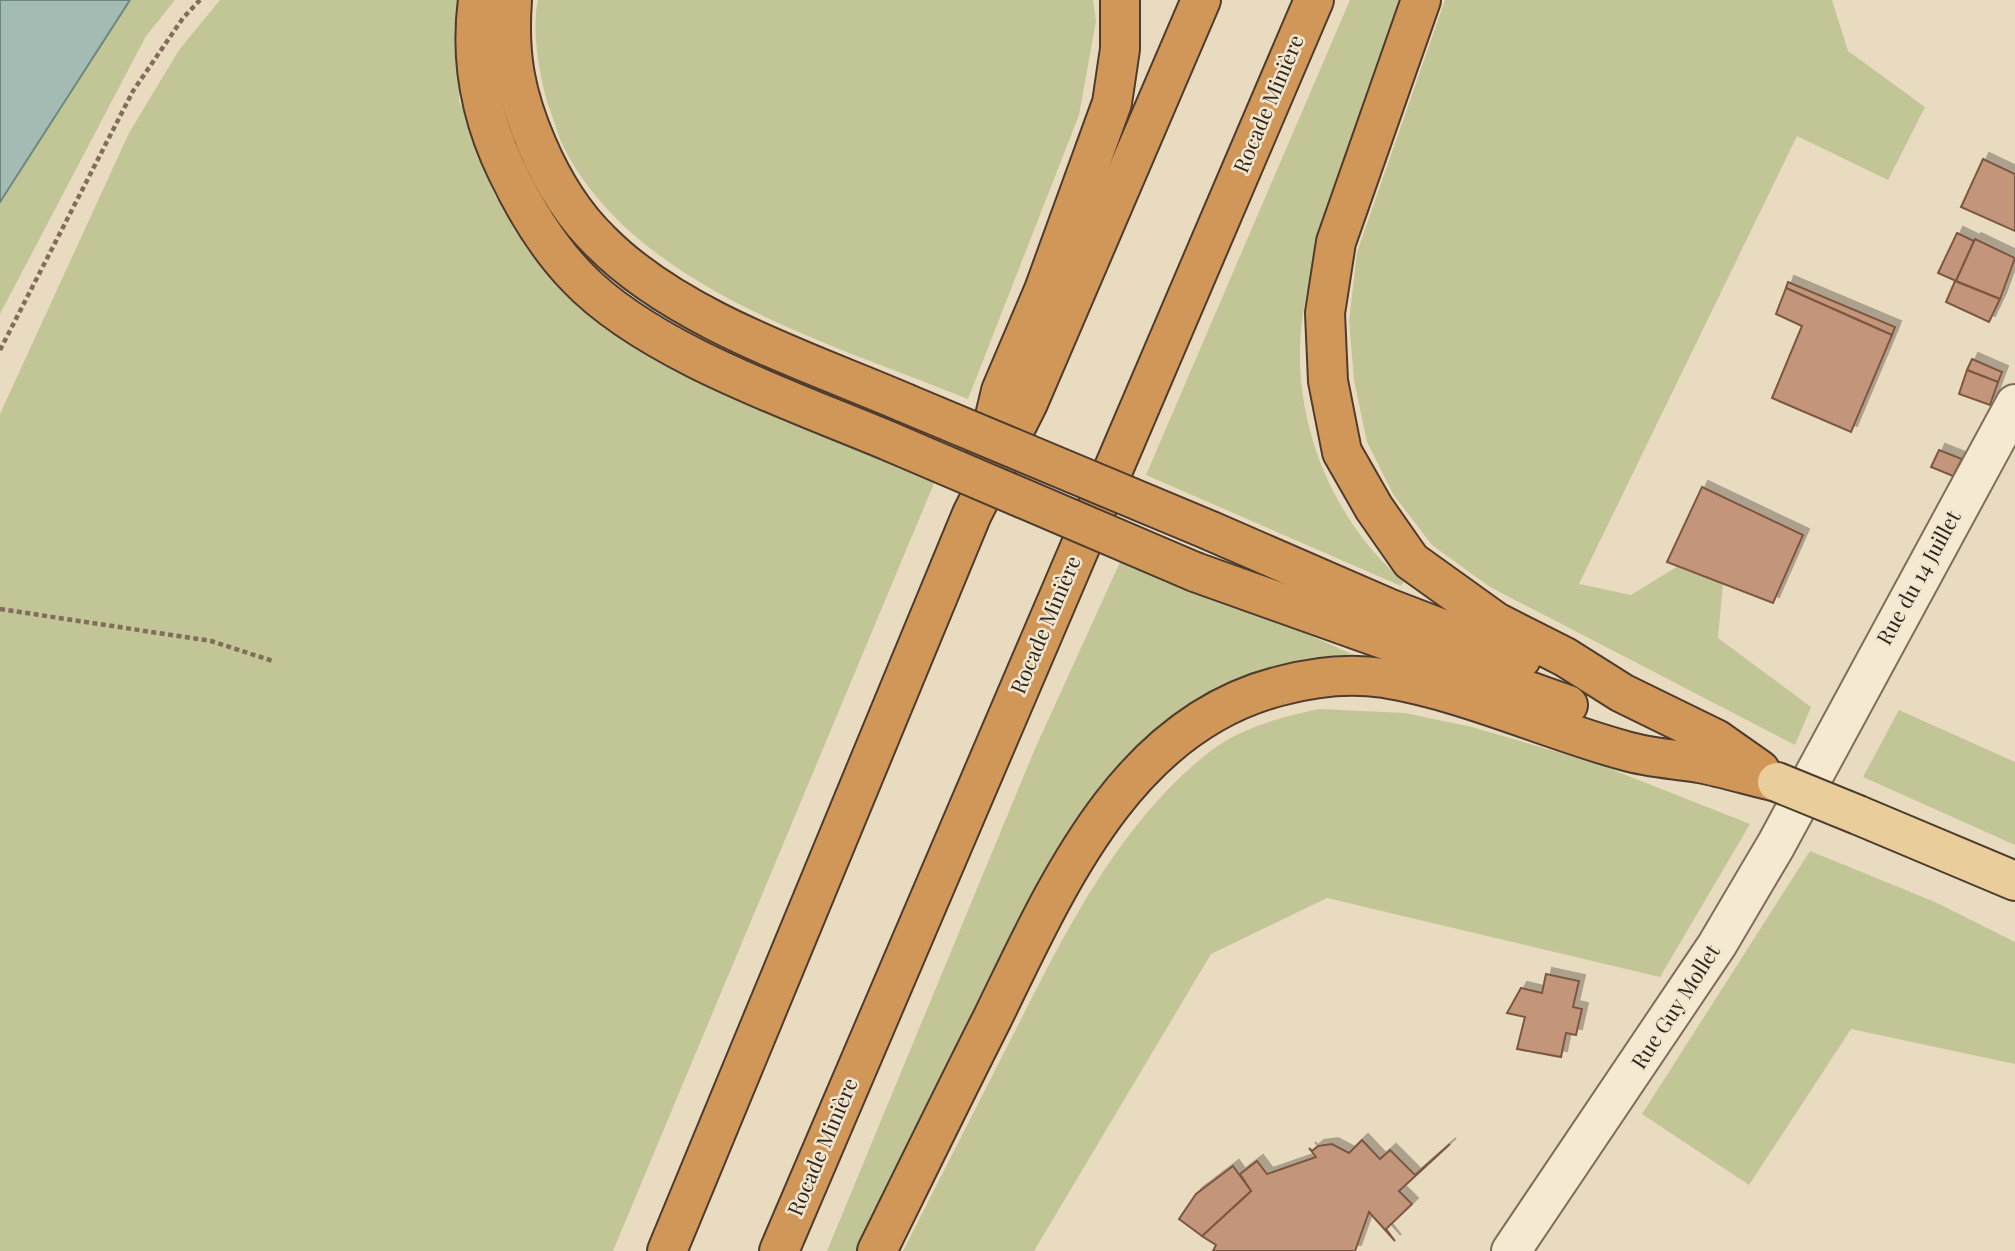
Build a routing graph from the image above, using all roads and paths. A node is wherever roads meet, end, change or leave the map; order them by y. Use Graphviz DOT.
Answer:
graph roads {
  1 [pos="200,0"];
  2 [pos="478,0"];
  3 [pos="512,0"];
  4 [pos="1120,0"];
  5 [pos="1201,0"];
  6 [pos="1314,0"];
  7 [pos="1421,0"];
  8 [pos="0,351"];
  9 [pos="2015,404"];
  10 [pos="972,514"];
  11 [pos="0,609"];
  12 [pos="273,661"];
  13 [pos="1622,693"];
  14 [pos="1824,752"];
  15 [pos="1702,764"];
  16 [pos="1777,782"];
  17 [pos="2010,883"];
  18 [pos="667,1251"];
  19 [pos="779,1251"];
  20 [pos="877,1251"];
  21 [pos="1511,1251"];
  1 -- 8 [label="path"];
  2 -- 15 [label="highway, bridge"];
  3 -- 13 [label="highway, bridge"];
  4 -- 10 [label="highway"];
  5 -- 10 [label="highway"];
  6 -- 19 [label="highway, Rocade Minière"];
  7 -- 13 [label="highway"];
  9 -- 14 [label="street, Rue du 14 Juillet"];
  10 -- 18 [label="highway"];
  11 -- 12 [label="path"];
  13 -- 16 [label="highway"];
  14 -- 21 [label="street, Rue Guy Mollet"];
  15 -- 16 [label="highway"];
  15 -- 20 [label="highway"];
  16 -- 17 [label="main road, bridge"];
}
